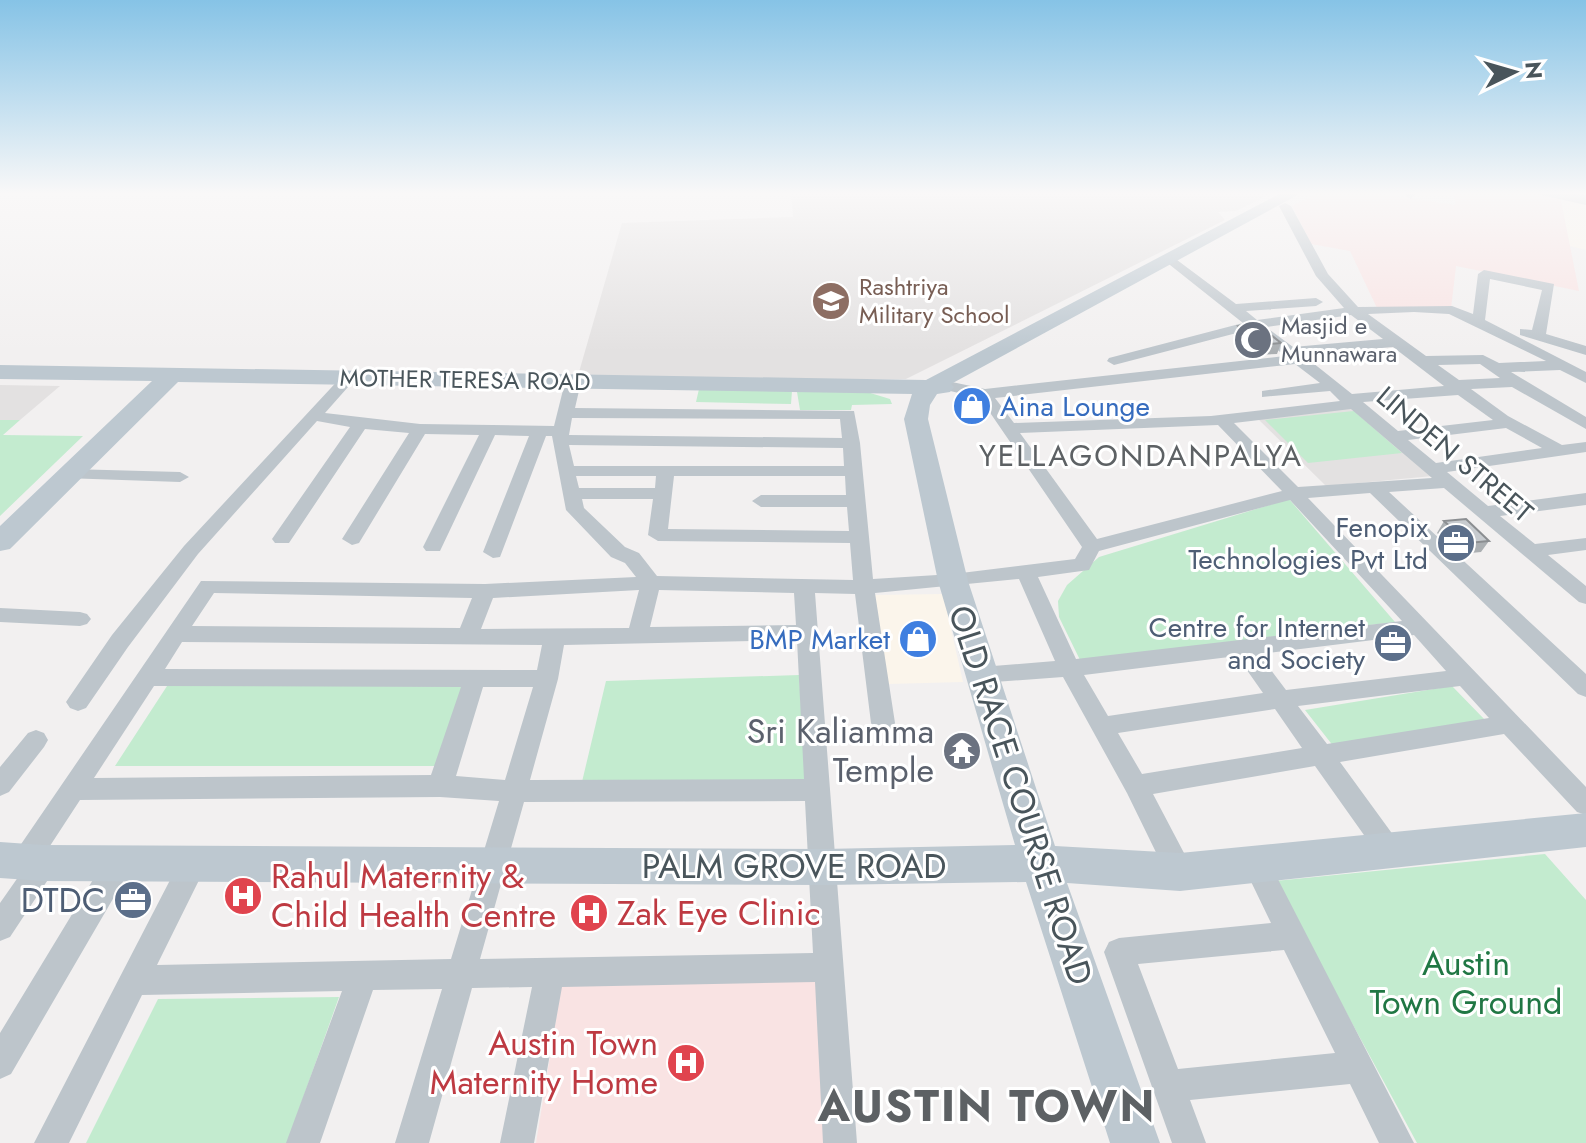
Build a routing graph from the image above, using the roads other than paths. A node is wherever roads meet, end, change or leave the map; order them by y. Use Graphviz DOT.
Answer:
graph roads {
  1 [pos="1201,245"];
  2 [pos="1309,245"];
  3 [pos="1173,260"];
  4 [pos="1316,302"];
  5 [pos="1236,308"];
  6 [pos="1452,310"];
  7 [pos="1354,311"];
  8 [pos="1479,318"];
  9 [pos="1256,324"];
  10 [pos="1538,336"];
  11 [pos="1192,341"];
  12 [pos="1396,342"];
  13 [pos="1586,351"];
  14 [pos="1295,356"];
  15 [pos="1114,361"];
  16 [pos="1421,361"];
  17 [pos="1564,365"];
  18 [pos="1223,367"];
  19 [pos="1496,368"];
  20 [pos="0,372"];
  21 [pos="172,375"];
  22 [pos="348,378"];
  23 [pos="1586,378"];
  24 [pos="573,382"];
  25 [pos="1515,382"];
  26 [pos="941,386"];
  27 [pos="1333,386"];
  28 [pos="1454,388"];
  29 [pos="985,394"];
  30 [pos="1268,394"];
  31 [pos="1350,401"];
  32 [pos="314,416"];
  33 [pos="1222,420"];
  34 [pos="1509,423"];
  35 [pos="360,424"];
  36 [pos="1586,424"];
  37 [pos="562,428"];
  38 [pos="1008,428"];
  39 [pos="420,429"];
  40 [pos="489,431"];
  41 [pos="539,431"];
  42 [pos="1393,437"];
  43 [pos="852,443"];
  44 [pos="923,443"];
  45 [pos="1586,447"];
  46 [pos="1559,451"];
  47 [pos="566,471"];
  48 [pos="666,471"];
  49 [pos="854,471"];
  50 [pos="70,474"];
  51 [pos="1440,476"];
  52 [pos="180,477"];
  53 [pos="1376,489"];
  54 [pos="571,493"];
  55 [pos="1296,493"];
  56 [pos="663,494"];
  57 [pos="1586,499"];
  58 [pos="761,501"];
  59 [pos="857,501"];
  60 [pos="1484,512"];
  61 [pos="860,537"];
  62 [pos="282,539"];
  63 [pos="352,539"];
  64 [pos="0,542"];
  65 [pos="1586,544"];
  66 [pos="433,547"];
  67 [pos="1092,547"];
  68 [pos="1531,551"];
  69 [pos="493,552"];
  70 [pos="1027,574"];
  71 [pos="953,581"];
  72 [pos="651,583"];
  73 [pos="804,587"];
  74 [pos="864,587"];
  75 [pos="485,591"];
  76 [pos="1583,592"];
  77 [pos="0,615"];
  78 [pos="80,619"];
  79 [pos="1417,627"];
  80 [pos="806,632"];
  81 [pos="177,634"];
  82 [pos="468,636"];
  83 [pos="637,636"];
  84 [pos="554,637"];
  85 [pos="1242,646"];
  86 [pos="1069,668"];
  87 [pos="981,675"];
  88 [pos="148,677"];
  89 [pos="1464,677"];
  90 [pos="475,678"];
  91 [pos="547,679"];
  92 [pos="1586,688"];
  93 [pos="1281,699"];
  94 [pos="78,702"];
  95 [pos="883,723"];
  96 [pos="1508,724"];
  97 [pos="1102,726"];
  98 [pos="36,740"];
  99 [pos="1322,757"];
  100 [pos="0,785"];
  101 [pos="440,786"];
  102 [pos="1136,786"];
  103 [pos="73,789"];
  104 [pos="817,790"];
  105 [pos="513,791"];
  106 [pos="1586,804"];
  107 [pos="1586,830"];
  108 [pos="1390,851"];
  109 [pos="23,862"];
  110 [pos="1040,863"];
  111 [pos="1255,863"];
  112 [pos="118,864"];
  113 [pos="193,864"];
  114 [pos="491,866"];
  115 [pos="824,867"];
  116 [pos="1180,872"];
  117 [pos="0,927"];
  118 [pos="1291,935"];
  119 [pos="829,967"];
  120 [pos="550,972"];
  121 [pos="462,973"];
  122 [pos="363,975"];
  123 [pos="133,980"];
  124 [pos="0,1063"];
  125 [pos="1358,1067"];
  126 [pos="1168,1086"];
  127 [pos="51,1143"];
  128 [pos="303,1143"];
  129 [pos="412,1143"];
  130 [pos="517,1143"];
  131 [pos="840,1143"];
  132 [pos="1135,1143"];
  133 [pos="1189,1143"];
  134 [pos="1397,1143"];
  1 -- 3 [label="street, MOTHER TERESA ROAD"];
  2 -- 7 [label="street"];
  3 -- 5 [label="street, LINDEN STREET"];
  3 -- 26 [label="street, MOTHER TERESA ROAD"];
  4 -- 5 [label="street"];
  5 -- 9 [label="street, LINDEN STREET"];
  6 -- 7 [label="street"];
  6 -- 8 [label="street"];
  6 -- 17 [label="street"];
  7 -- 9 [label="street"];
  7 -- 12 [label="street"];
  8 -- 10 [label="street"];
  8 -- 10 [label="street"];
  9 -- 11 [label="street"];
  9 -- 14 [label="street, LINDEN STREET"];
  10 -- 13 [label="street"];
  11 -- 15 [label="street"];
  11 -- 18 [label="street"];
  12 -- 14 [label="street"];
  12 -- 16 [label="street"];
  14 -- 18 [label="street"];
  14 -- 27 [label="street, LINDEN STREET"];
  16 -- 19 [label="street"];
  16 -- 28 [label="street"];
  17 -- 19 [label="street"];
  17 -- 23 [label="street"];
  18 -- 29 [label="street"];
  19 -- 25 [label="street"];
  20 -- 21 [label="street, MOTHER TERESA ROAD"];
  21 -- 22 [label="street, MOTHER TERESA ROAD"];
  21 -- 50 [label="street"];
  22 -- 24 [label="street, MOTHER TERESA ROAD"];
  22 -- 32 [label="street"];
  24 -- 26 [label="street, MOTHER TERESA ROAD"];
  24 -- 37 [label="street"];
  25 -- 28 [label="street"];
  25 -- 36 [label="street"];
  26 -- 29 [label="street"];
  26 -- 44 [label="street, MOTHER TERESA ROAD"];
  27 -- 30 [label="street"];
  27 -- 31 [label="street, LINDEN STREET"];
  28 -- 31 [label="street"];
  28 -- 34 [label="street"];
  29 -- 38 [label="street"];
  31 -- 33 [label="street"];
  31 -- 42 [label="street, LINDEN STREET"];
  32 -- 35 [label="street"];
  32 -- 94 [label="street"];
  33 -- 38 [label="street"];
  33 -- 55 [label="street"];
  34 -- 42 [label="street"];
  34 -- 46 [label="street"];
  35 -- 39 [label="street"];
  35 -- 62 [label="street"];
  37 -- 41 [label="street"];
  37 -- 43 [label="street"];
  37 -- 43 [label="street"];
  37 -- 47 [label="street"];
  38 -- 67 [label="street"];
  39 -- 40 [label="street"];
  39 -- 63 [label="street"];
  40 -- 41 [label="street"];
  40 -- 66 [label="street"];
  41 -- 69 [label="street"];
  42 -- 51 [label="street, LINDEN STREET"];
  43 -- 49 [label="street"];
  44 -- 71 [label="street, OLD RACE COURSE ROAD"];
  45 -- 46 [label="street"];
  46 -- 51 [label="street"];
  47 -- 48 [label="street"];
  47 -- 54 [label="street"];
  48 -- 49 [label="street"];
  48 -- 56 [label="street"];
  49 -- 59 [label="street"];
  50 -- 52 [label="street"];
  50 -- 64 [label="street"];
  51 -- 53 [label="street"];
  51 -- 60 [label="street, LINDEN STREET"];
  53 -- 55 [label="street"];
  53 -- 92 [label="street"];
  54 -- 56 [label="street"];
  54 -- 72 [label="street"];
  55 -- 67 [label="street"];
  55 -- 79 [label="street"];
  56 -- 61 [label="street"];
  57 -- 60 [label="street"];
  58 -- 59 [label="street"];
  59 -- 61 [label="street"];
  60 -- 68 [label="street, LINDEN STREET"];
  61 -- 74 [label="street"];
  65 -- 68 [label="street"];
  67 -- 70 [label="street"];
  68 -- 76 [label="street, LINDEN STREET"];
  70 -- 71 [label="street"];
  70 -- 86 [label="street"];
  71 -- 74 [label="street"];
  71 -- 87 [label="street, OLD RACE COURSE ROAD"];
  72 -- 73 [label="street"];
  72 -- 75 [label="street"];
  72 -- 83 [label="street"];
  73 -- 74 [label="street"];
  73 -- 80 [label="street"];
  74 -- 95 [label="street"];
  75 -- 81 [label="street"];
  75 -- 82 [label="street"];
  77 -- 78 [label="street"];
  79 -- 85 [label="street"];
  79 -- 89 [label="street"];
  80 -- 83 [label="street"];
  80 -- 104 [label="street"];
  81 -- 82 [label="street"];
  81 -- 88 [label="street"];
  82 -- 84 [label="street"];
  83 -- 84 [label="street"];
  84 -- 91 [label="street"];
  85 -- 86 [label="street"];
  85 -- 93 [label="street"];
  86 -- 87 [label="street"];
  86 -- 97 [label="street"];
  87 -- 110 [label="street, OLD RACE COURSE ROAD"];
  88 -- 90 [label="street"];
  88 -- 103 [label="street"];
  89 -- 93 [label="street"];
  89 -- 96 [label="street"];
  90 -- 91 [label="street"];
  90 -- 101 [label="street"];
  91 -- 105 [label="street"];
  93 -- 97 [label="street"];
  93 -- 99 [label="street"];
  96 -- 99 [label="street"];
  96 -- 106 [label="street"];
  97 -- 102 [label="street"];
  98 -- 100 [label="street"];
  99 -- 102 [label="street"];
  99 -- 108 [label="street"];
  101 -- 103 [label="street"];
  101 -- 105 [label="street"];
  102 -- 116 [label="street"];
  103 -- 109 [label="street"];
  104 -- 105 [label="street"];
  104 -- 115 [label="street"];
  105 -- 114 [label="street"];
  107 -- 108 [label="street, PALM GROVE ROAD"];
  108 -- 111 [label="street, PALM GROVE ROAD"];
  109 -- 112 [label="street, PALM GROVE ROAD"];
  109 -- 117 [label="street"];
  110 -- 115 [label="street, PALM GROVE ROAD"];
  110 -- 116 [label="street, PALM GROVE ROAD"];
  110 -- 132 [label="street, OLD RACE COURSE ROAD"];
  111 -- 116 [label="street, PALM GROVE ROAD"];
  111 -- 118 [label="street"];
  112 -- 113 [label="street, PALM GROVE ROAD"];
  112 -- 124 [label="street"];
  113 -- 114 [label="street, PALM GROVE ROAD"];
  113 -- 123 [label="street"];
  114 -- 115 [label="street, PALM GROVE ROAD"];
  114 -- 121 [label="street"];
  115 -- 119 [label="street"];
  118 -- 125 [label="street"];
  118 -- 126 [label="street"];
  119 -- 120 [label="street"];
  119 -- 131 [label="street"];
  120 -- 121 [label="street"];
  120 -- 130 [label="street"];
  121 -- 122 [label="street"];
  121 -- 129 [label="street"];
  122 -- 123 [label="street"];
  122 -- 128 [label="street"];
  123 -- 127 [label="street"];
  125 -- 126 [label="street"];
  125 -- 134 [label="street"];
  126 -- 133 [label="street"];
}
